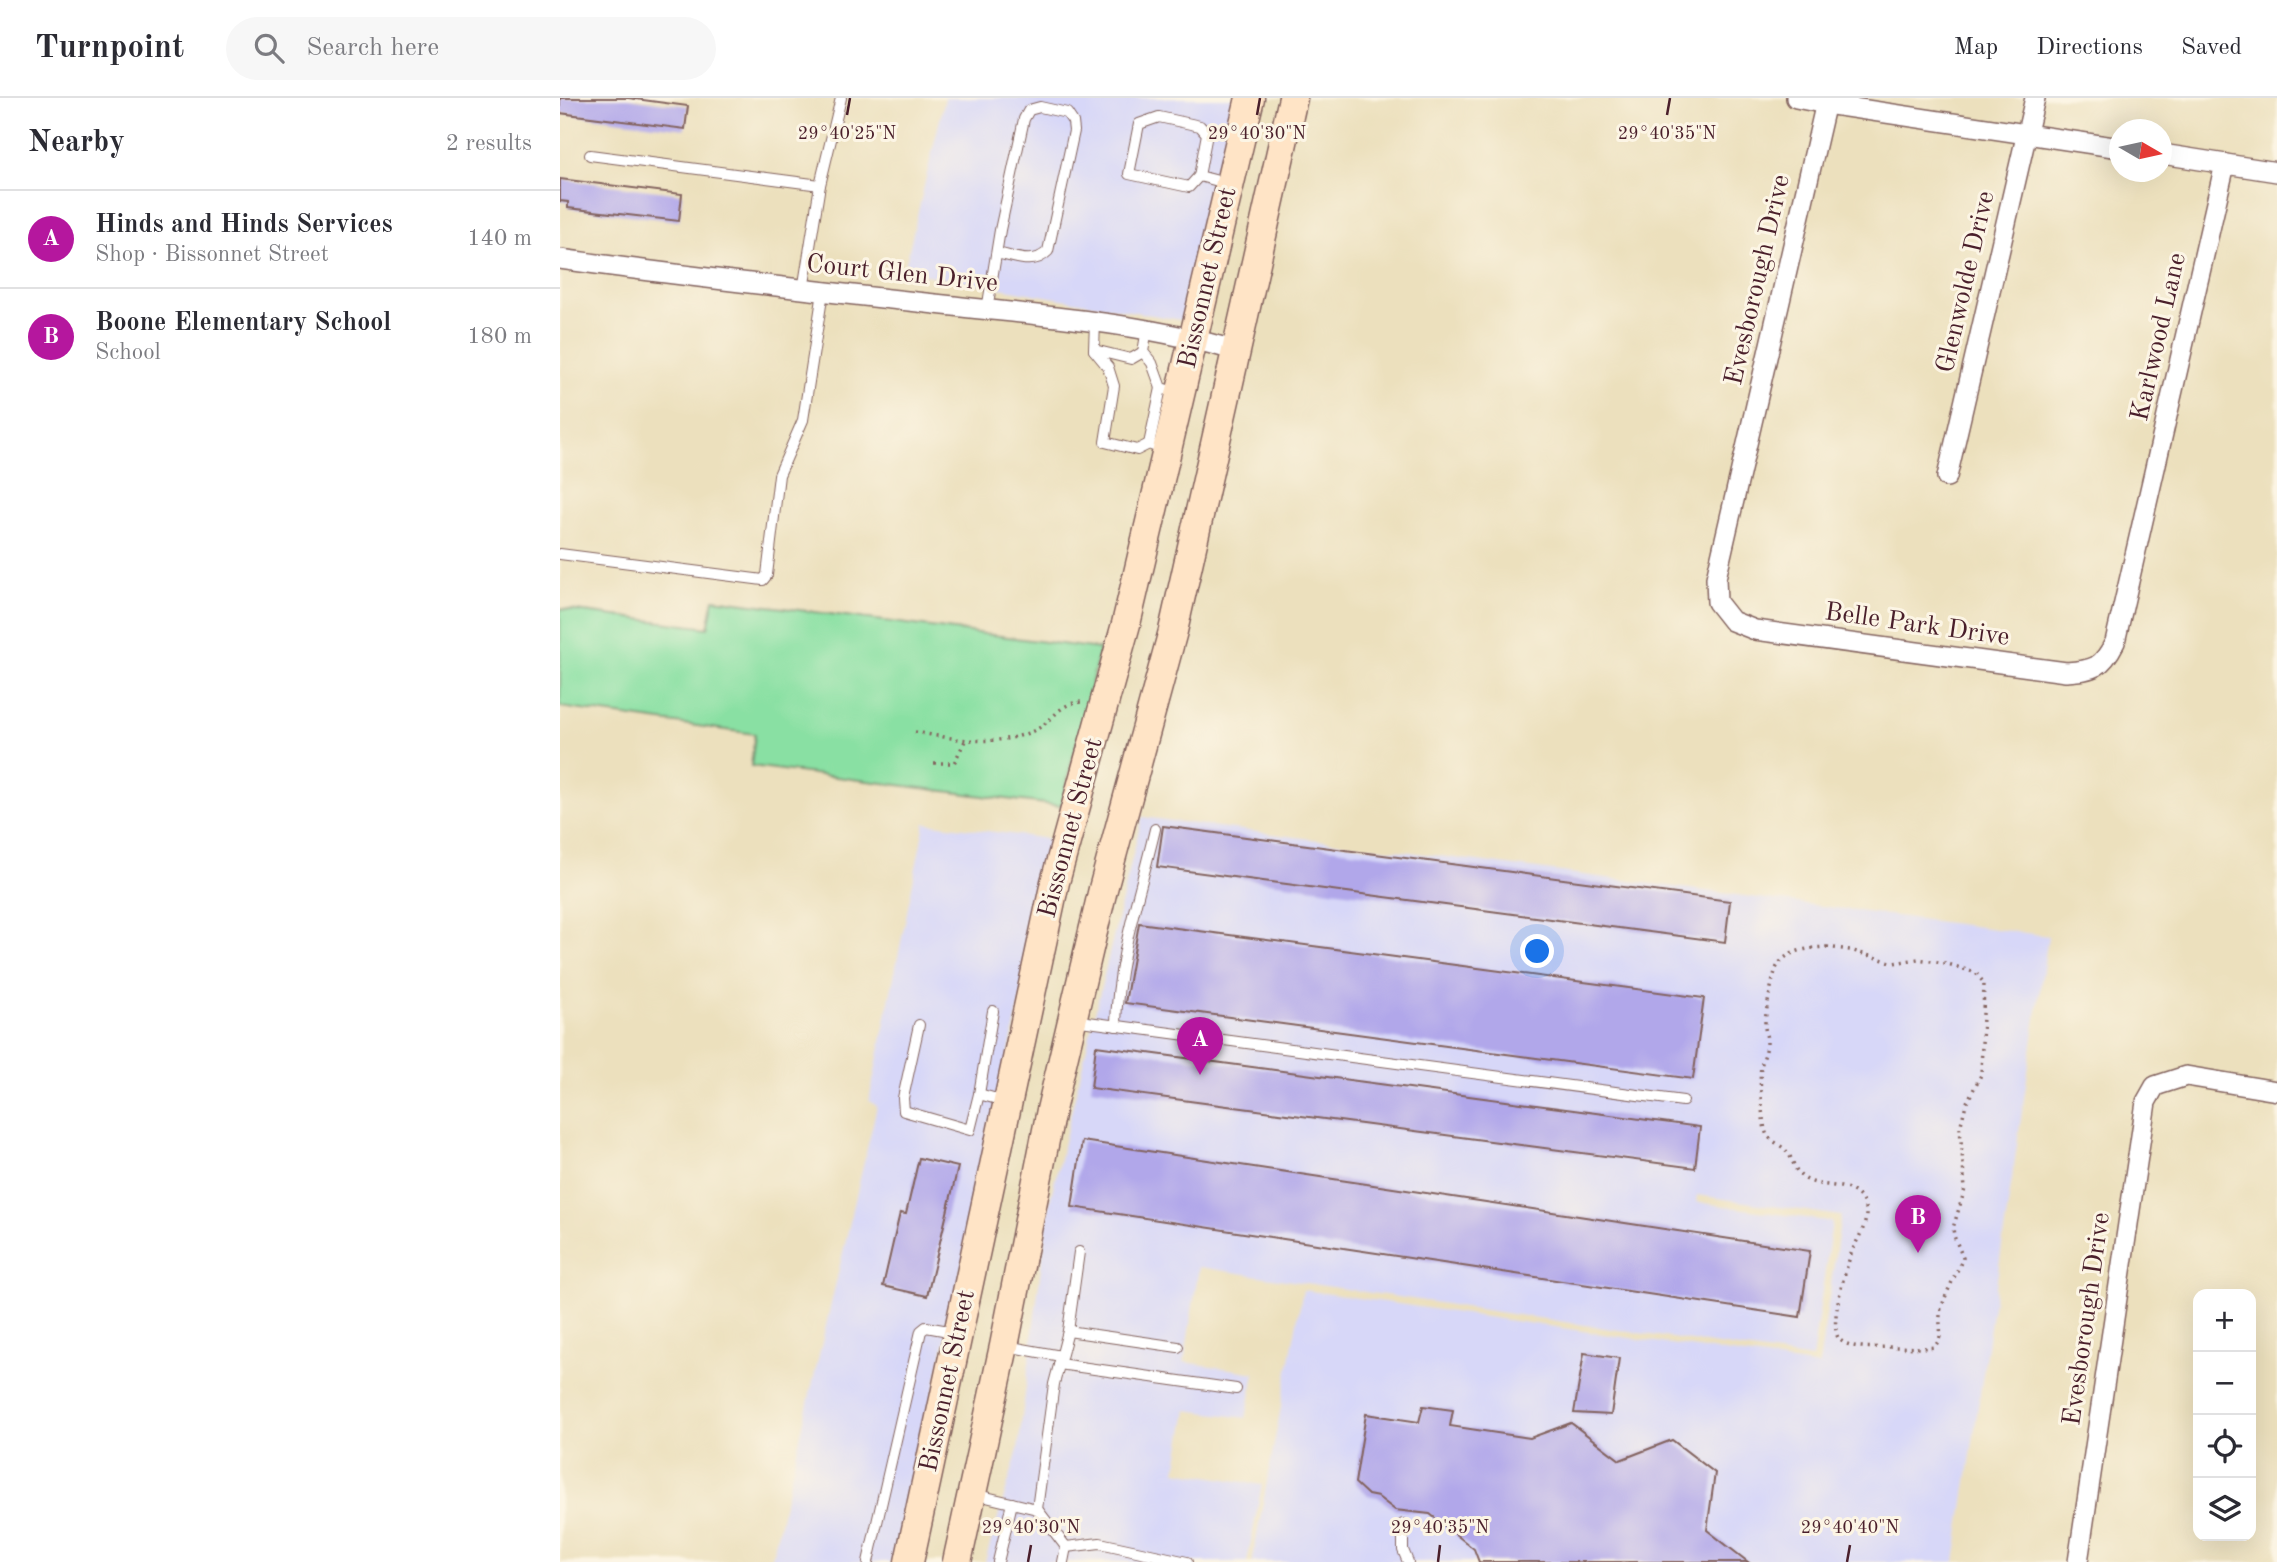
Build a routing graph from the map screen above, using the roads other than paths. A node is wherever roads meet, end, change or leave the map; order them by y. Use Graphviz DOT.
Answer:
graph roads {
  1 [pos="841,98"];
  2 [pos="1250,98"];
  3 [pos="1293,98"];
  4 [pos="1796,98"];
  5 [pos="2035,98"];
  6 [pos="1826,101"];
  7 [pos="2027,134"];
  8 [pos="2109,146"];
  9 [pos="590,155"];
  10 [pos="2172,157"];
  11 [pos="2225,164"];
  12 [pos="2277,172"];
  13 [pos="1199,176"];
  14 [pos="1230,184"];
  15 [pos="820,185"];
  16 [pos="997,254"];
  17 [pos="560,259"];
  18 [pos="813,291"];
  19 [pos="987,310"];
  20 [pos="1095,321"];
  21 [pos="1147,329"];
  22 [pos="1194,338"];
  23 [pos="1094,350"];
  24 [pos="1237,351"];
  25 [pos="1143,352"];
  26 [pos="1171,391"];
  27 [pos="1158,447"];
  28 [pos="1741,473"];
  29 [pos="1947,477"];
  30 [pos="2143,523"];
  31 [pos="560,554"];
  32 [pos="1155,829"];
  33 [pos="993,1011"];
  34 [pos="1072,1020"];
  35 [pos="919,1026"];
  36 [pos="1115,1026"];
  37 [pos="2277,1091"];
  38 [pos="979,1094"];
  39 [pos="1683,1101"];
  40 [pos="1008,1102"];
  41 [pos="1079,1252"];
  42 [pos="1068,1331"];
  43 [pos="958,1339"];
  44 [pos="1004,1346"];
  45 [pos="1178,1347"];
  46 [pos="1060,1360"];
  47 [pos="1236,1389"];
  48 [pos="973,1494"];
  49 [pos="1012,1503"];
  50 [pos="1037,1509"];
  51 [pos="1403,1524"];
  52 [pos="1066,1547"];
  53 [pos="868,1562"];
  54 [pos="909,1562"];
  55 [pos="957,1562"];
  56 [pos="998,1562"];
  57 [pos="1063,1562"];
  58 [pos="1187,1562"];
  59 [pos="1408,1562"];
  60 [pos="2078,1562"];
  1 -- 15 [label="lane"];
  2 -- 14 [label="main road, Bissonnet Street"];
  3 -- 24 [label="main road, Bissonnet Street"];
  4 -- 6 [label="street"];
  5 -- 7 [label="street, Glenwolde Drive"];
  6 -- 7 [label="street"];
  6 -- 28 [label="street, Evesborough Drive"];
  7 -- 8 [label="street"];
  7 -- 29 [label="street, Glenwolde Drive"];
  9 -- 15 [label="lane"];
  10 -- 11 [label="street"];
  11 -- 12 [label="street"];
  11 -- 30 [label="street, Karlwood Lane"];
  13 -- 13 [label="lane"];
  13 -- 14 [label="lane"];
  14 -- 22 [label="main road, Bissonnet Street"];
  15 -- 18 [label="lane"];
  16 -- 16 [label="lane"];
  16 -- 19 [label="lane"];
  17 -- 18 [label="street, Court Glen Drive"];
  18 -- 19 [label="street, Court Glen Drive"];
  18 -- 31 [label="lane"];
  19 -- 20 [label="street, Court Glen Drive"];
  20 -- 21 [label="street, Court Glen Drive"];
  20 -- 23 [label="lane"];
  21 -- 22 [label="street, Court Glen Drive"];
  21 -- 25 [label="lane"];
  22 -- 24 [label="street, Court Glen Drive"];
  22 -- 26 [label="main road, Bissonnet Street"];
  23 -- 25 [label="lane"];
  23 -- 27 [label="lane"];
  24 -- 34 [label="main road, Bissonnet Street"];
  25 -- 26 [label="lane"];
  26 -- 27 [label="main road, Bissonnet Street"];
  27 -- 40 [label="main road, Bissonnet Street"];
  28 -- 30 [label="street, Belle Park Drive"];
  32 -- 36 [label="lane"];
  33 -- 38 [label="lane"];
  34 -- 36 [label="lane"];
  34 -- 44 [label="main road, Bissonnet Street"];
  35 -- 38 [label="lane"];
  36 -- 39 [label="lane"];
  37 -- 60 [label="street, Evesborough Drive"];
  38 -- 40 [label="lane"];
  40 -- 43 [label="main road, Bissonnet Street"];
  41 -- 42 [label="lane"];
  42 -- 45 [label="lane"];
  42 -- 46 [label="lane"];
  43 -- 44 [label="main road"];
  43 -- 53 [label="lane"];
  43 -- 54 [label="main road, Bissonnet Street"];
  44 -- 46 [label="lane"];
  44 -- 48 [label="main road, Bissonnet Street"];
  46 -- 47 [label="lane"];
  46 -- 50 [label="lane"];
  48 -- 49 [label="lane"];
  48 -- 55 [label="main road, Bissonnet Street"];
  49 -- 50 [label="lane"];
  49 -- 56 [label="lane"];
  50 -- 52 [label="lane"];
  51 -- 59 [label="lane"];
  52 -- 57 [label="lane"];
  52 -- 58 [label="lane"];
}
